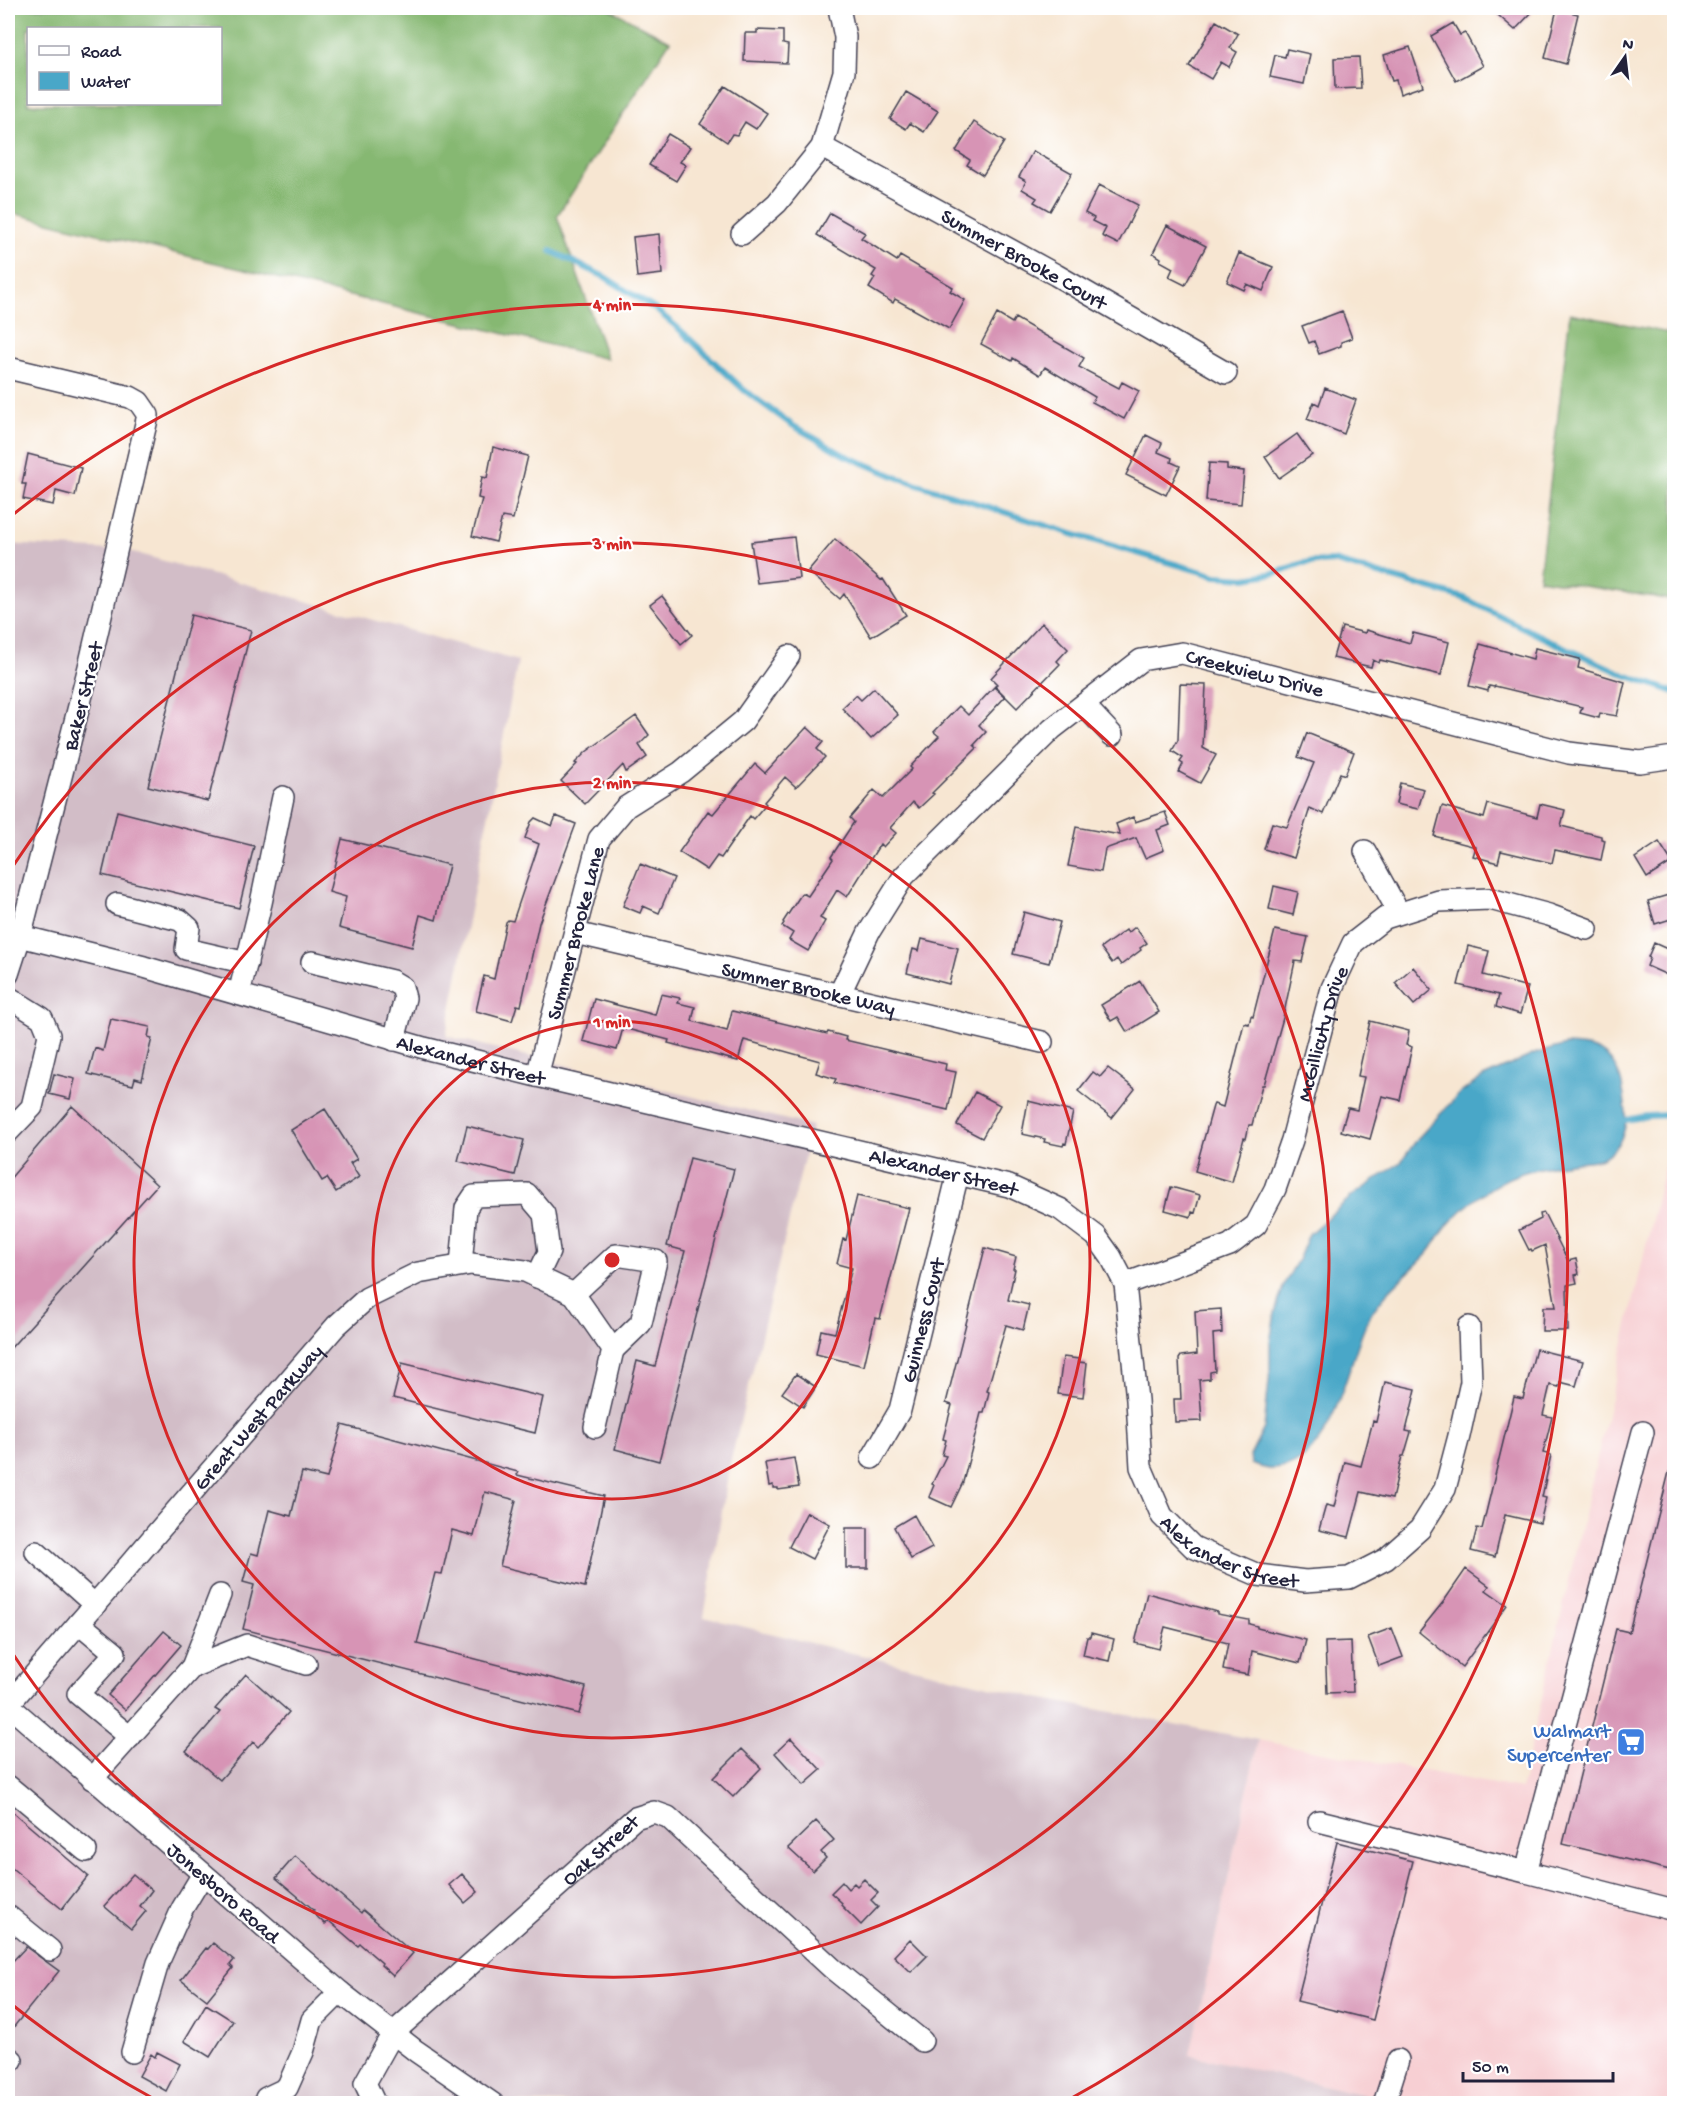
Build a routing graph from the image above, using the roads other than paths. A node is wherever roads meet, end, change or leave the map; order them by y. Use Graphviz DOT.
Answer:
graph roads {
  1 [pos="839,8"];
  2 [pos="822,147"];
  3 [pos="742,234"];
  4 [pos="8,368"];
  5 [pos="1226,373"];
  6 [pos="789,656"];
  7 [pos="1084,705"];
  8 [pos="1112,735"];
  9 [pos="1674,757"];
  10 [pos="283,797"];
  11 [pos="1365,851"];
  12 [pos="117,904"];
  13 [pos="1399,913"];
  14 [pos="1587,929"];
  15 [pos="575,933"];
  16 [pos="14,935"];
  17 [pos="186,949"];
  18 [pos="312,962"];
  19 [pos="247,963"];
  20 [pos="8,974"];
  21 [pos="179,977"];
  22 [pos="239,994"];
  23 [pos="839,995"];
  24 [pos="8,997"];
  25 [pos="394,1040"];
  26 [pos="1042,1042"];
  27 [pos="537,1076"];
  28 [pos="8,1132"];
  29 [pos="958,1174"];
  30 [pos="461,1265"];
  31 [pos="537,1277"];
  32 [pos="1125,1284"];
  33 [pos="574,1294"];
  34 [pos="1469,1327"];
  35 [pos="613,1350"];
  36 [pos="595,1427"];
  37 [pos="1642,1432"];
  38 [pos="872,1458"];
  39 [pos="36,1552"];
  40 [pos="220,1595"];
  41 [pos="94,1605"];
  42 [pos="79,1623"];
  43 [pos="306,1664"];
  44 [pos="192,1667"];
  45 [pos="8,1705"];
  46 [pos="130,1737"];
  47 [pos="92,1779"];
  48 [pos="8,1786"];
  49 [pos="1319,1821"];
  50 [pos="86,1851"];
  51 [pos="1526,1872"];
  52 [pos="203,1874"];
  53 [pos="1674,1910"];
  54 [pos="8,1916"];
  55 [pos="50,1950"];
  56 [pos="340,1992"];
  57 [pos="393,2033"];
  58 [pos="922,2041"];
  59 [pos="132,2052"];
  60 [pos="1398,2060"];
  61 [pos="447,2072"];
  62 [pos="267,2098"];
  63 [pos="375,2103"];
  64 [pos="470,2103"];
  65 [pos="493,2103"];
  66 [pos="1384,2103"];
  1 -- 2 [label="street"];
  2 -- 3 [label="street"];
  2 -- 5 [label="street, Summer Brooke Court"];
  4 -- 16 [label="street, Baker Street"];
  6 -- 15 [label="street, Summer Brooke Lane"];
  7 -- 8 [label="street"];
  7 -- 9 [label="street, Creekview Drive"];
  7 -- 23 [label="street, Creekview Drive"];
  10 -- 19 [label="street"];
  11 -- 13 [label="street"];
  12 -- 17 [label="street"];
  13 -- 14 [label="street, McGillicuty Drive"];
  13 -- 32 [label="street, McGillicuty Drive"];
  15 -- 23 [label="street, Summer Brooke Way"];
  15 -- 27 [label="street, Summer Brooke Lane"];
  16 -- 20 [label="street, Baker Street"];
  16 -- 21 [label="street, Alexander Street"];
  17 -- 19 [label="street"];
  17 -- 21 [label="street"];
  18 -- 25 [label="street"];
  19 -- 22 [label="street"];
  21 -- 22 [label="street, Alexander Street"];
  22 -- 25 [label="street, Alexander Street"];
  23 -- 26 [label="street, Summer Brooke Way"];
  24 -- 28 [label="street"];
  25 -- 27 [label="street, Alexander Street"];
  27 -- 29 [label="street, Alexander Street"];
  29 -- 32 [label="street, Alexander Street"];
  29 -- 38 [label="street, Guinness Court"];
  30 -- 31 [label="street, Great West Parkway"];
  30 -- 31 [label="street"];
  30 -- 41 [label="street, Great West Parkway"];
  31 -- 33 [label="street, Great West Parkway"];
  32 -- 34 [label="street, Alexander Street"];
  33 -- 35 [label="street"];
  33 -- 35 [label="street"];
  35 -- 36 [label="street"];
  37 -- 51 [label="street"];
  39 -- 41 [label="street"];
  40 -- 44 [label="street"];
  41 -- 42 [label="street, Great West Parkway"];
  42 -- 45 [label="street, Great West Parkway"];
  42 -- 46 [label="street"];
  43 -- 44 [label="street"];
  44 -- 46 [label="street"];
  45 -- 47 [label="street, Jonesboro Road"];
  46 -- 47 [label="street"];
  47 -- 52 [label="street, Jonesboro Road"];
  48 -- 50 [label="street"];
  49 -- 51 [label="street"];
  51 -- 53 [label="street"];
  52 -- 56 [label="street, Jonesboro Road"];
  52 -- 59 [label="street"];
  54 -- 55 [label="street"];
  56 -- 57 [label="street, Jonesboro Road"];
  56 -- 62 [label="street"];
  57 -- 58 [label="street, Oak Street"];
  57 -- 61 [label="street, Jonesboro Road"];
  57 -- 63 [label="street, Oak Street"];
  60 -- 66 [label="street"];
  61 -- 64 [label="street, Jonesboro Road"];
  61 -- 65 [label="street, Jonesboro Road"];
}
